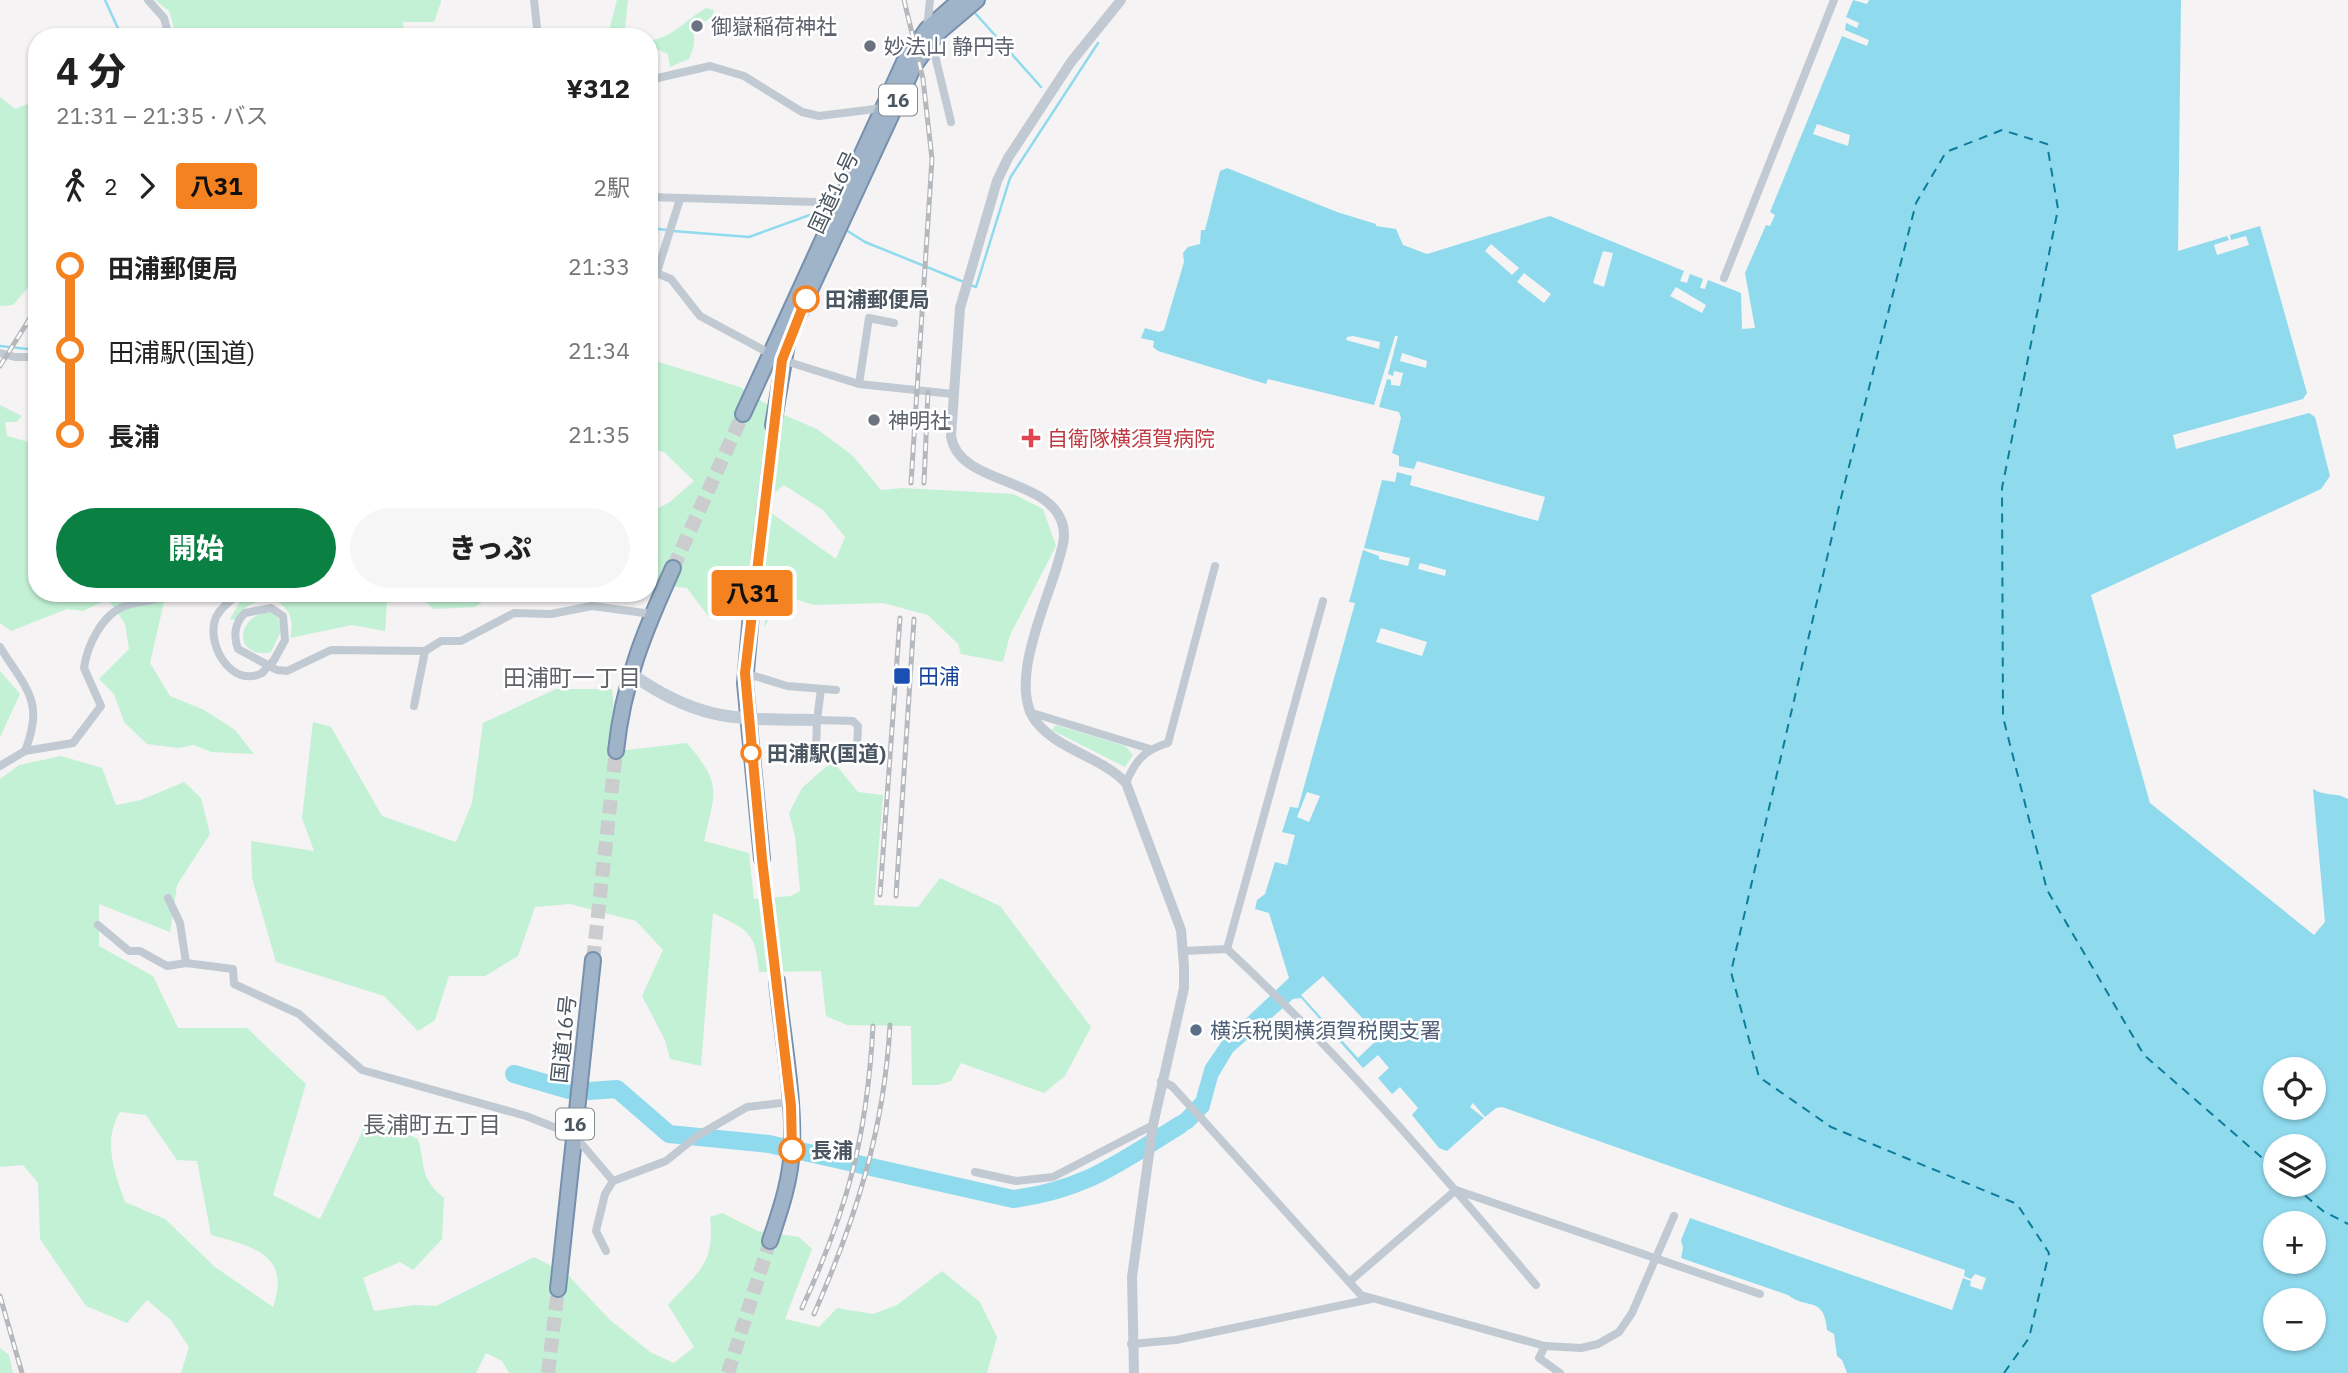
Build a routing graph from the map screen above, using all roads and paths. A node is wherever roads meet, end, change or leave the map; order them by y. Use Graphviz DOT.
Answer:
graph roads {
  1 [pos="148,0"];
  2 [pos="534,0"];
  3 [pos="930,0"];
  4 [pos="960,0"];
  5 [pos="978,0"];
  6 [pos="1834,0"];
  7 [pos="1119,1"];
  8 [pos="167,28"];
  9 [pos="537,28"];
  10 [pos="929,35"];
  11 [pos="658,78"];
  12 [pos="883,108"];
  13 [pos="951,122"];
  14 [pos="658,198"];
  15 [pos="680,199"];
  16 [pos="838,217"];
  17 [pos="658,258"];
  18 [pos="658,273"];
  19 [pos="1724,278"];
  20 [pos="894,323"];
  21 [pos="0,354"];
  22 [pos="28,357"];
  23 [pos="776,357"];
  24 [pos="859,384"];
  25 [pos="953,394"];
  26 [pos="743,414"];
  27 [pos="773,425"];
  28 [pos="1216,566"];
  29 [pos="673,568"];
  30 [pos="754,580"];
  31 [pos="658,601"];
  32 [pos="1323,601"];
  33 [pos="149,602"];
  34 [pos="231,602"];
  35 [pos="657,602"];
  36 [pos="652,614"];
  37 [pos="0,648"];
  38 [pos="425,651"];
  39 [pos="269,666"];
  40 [pos="269,666"];
  41 [pos="269,666"];
  42 [pos="269,666"];
  43 [pos="630,673"];
  44 [pos="745,673"];
  45 [pos="821,689"];
  46 [pos="836,690"];
  47 [pos="414,706"];
  48 [pos="1028,711"];
  49 [pos="748,719"];
  50 [pos="817,720"];
  51 [pos="1150,748"];
  52 [pos="25,751"];
  53 [pos="616,751"];
  54 [pos="0,766"];
  55 [pos="1126,783"];
  56 [pos="762,859"];
  57 [pos="169,898"];
  58 [pos="98,925"];
  59 [pos="1227,949"];
  60 [pos="1183,951"];
  61 [pos="593,960"];
  62 [pos="186,963"];
  63 [pos="776,981"];
  64 [pos="1161,1081"];
  65 [pos="790,1102"];
  66 [pos="1153,1128"];
  67 [pos="574,1135"];
  68 [pos="975,1172"];
  69 [pos="613,1181"];
  70 [pos="1456,1191"];
  71 [pos="1674,1216"];
  72 [pos="770,1241"];
  73 [pos="606,1251"];
  74 [pos="1655,1256"];
  75 [pos="1349,1282"];
  76 [pos="1536,1285"];
  77 [pos="558,1289"];
  78 [pos="1759,1294"];
  79 [pos="1371,1299"];
  80 [pos="1131,1344"];
  81 [pos="1545,1346"];
  82 [pos="1134,1373"];
  83 [pos="1560,1373"];
  1 -- 8 [label="street"];
  2 -- 9 [label="street"];
  3 -- 10 [label="street"];
  4 -- 10 [label="highway, 国道16号 / 16"];
  5 -- 10 [label="highway, 国道16号 / 16"];
  6 -- 19 [label="street"];
  7 -- 25 [label="street"];
  10 -- 12 [label="highway, 国道16号 / 16"];
  10 -- 13 [label="street"];
  10 -- 16 [label="highway, 国道16号 / 16"];
  11 -- 12 [label="street"];
  12 -- 16 [label="highway, 国道16号 / 16"];
  14 -- 15 [label="street"];
  15 -- 16 [label="street"];
  15 -- 17 [label="street"];
  16 -- 23 [label="highway, 国道16号 / 16"];
  18 -- 23 [label="street"];
  20 -- 24 [label="street"];
  21 -- 22 [label="street"];
  23 -- 24 [label="street"];
  23 -- 26 [label="highway, 国道16号 / 16"];
  23 -- 27 [label="highway, 国道16号 / 16"];
  24 -- 25 [label="street"];
  25 -- 48 [label="street"];
  28 -- 51 [label="street"];
  29 -- 31 [label="highway"];
  30 -- 44 [label="highway"];
  32 -- 59 [label="street"];
  33 -- 52 [label="street"];
  34 -- 42 [label="street, bridge"];
  35 -- 36 [label="highway"];
  36 -- 38 [label="street"];
  36 -- 43 [label="highway"];
  37 -- 52 [label="street"];
  38 -- 39 [label="street, bridge"];
  38 -- 47 [label="street"];
  40 -- 41 [label="street, bridge"];
  43 -- 49 [label="main road"];
  43 -- 53 [label="highway"];
  44 -- 45 [label="street"];
  44 -- 49 [label="highway"];
  45 -- 46 [label="street"];
  45 -- 50 [label="street"];
  48 -- 51 [label="street"];
  48 -- 55 [label="street"];
  49 -- 50 [label="main road"];
  49 -- 56 [label="highway"];
  50 -- 50 [label="street"];
  51 -- 55 [label="street"];
  52 -- 54 [label="street"];
  55 -- 60 [label="street"];
  57 -- 62 [label="street"];
  58 -- 62 [label="street"];
  59 -- 60 [label="street"];
  59 -- 70 [label="street"];
  60 -- 64 [label="street"];
  61 -- 67 [label="highway, 国道16号 / 16"];
  62 -- 67 [label="street"];
  63 -- 65 [label="highway"];
  64 -- 66 [label="street"];
  64 -- 75 [label="street"];
  65 -- 69 [label="street"];
  65 -- 72 [label="highway"];
  66 -- 68 [label="street"];
  66 -- 80 [label="street"];
  67 -- 69 [label="street"];
  67 -- 77 [label="highway, 国道16号 / 16"];
  69 -- 73 [label="street"];
  70 -- 74 [label="street"];
  70 -- 75 [label="street"];
  70 -- 76 [label="street"];
  71 -- 74 [label="street"];
  74 -- 78 [label="street"];
  74 -- 81 [label="street"];
  75 -- 79 [label="street"];
  79 -- 80 [label="street"];
  79 -- 81 [label="street"];
  80 -- 82 [label="street"];
  81 -- 83 [label="street"];
}
